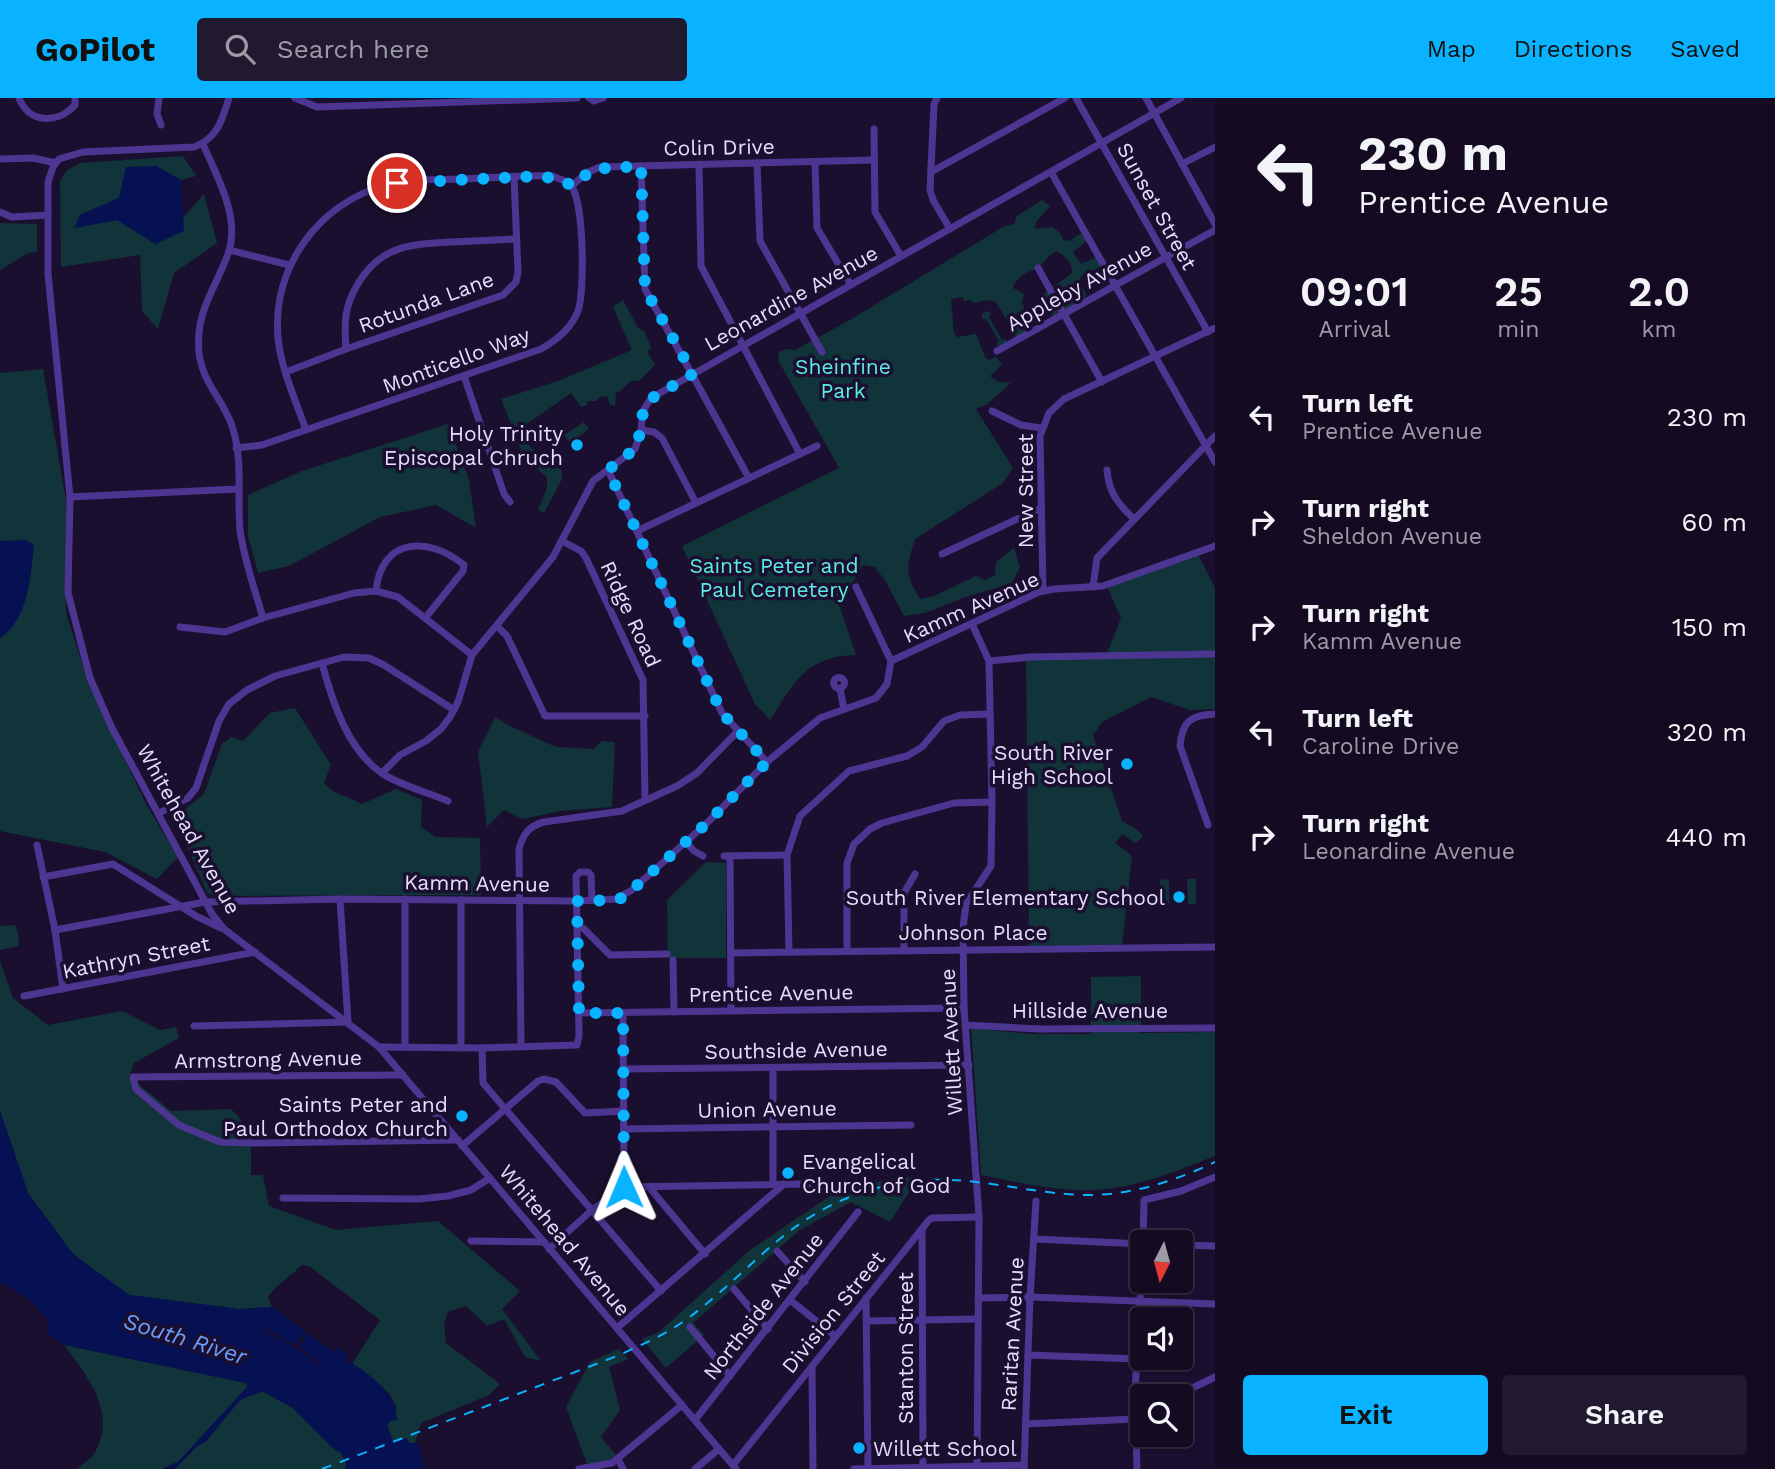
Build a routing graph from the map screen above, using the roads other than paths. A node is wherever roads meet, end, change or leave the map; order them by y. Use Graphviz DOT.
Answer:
graph roads {
  1 [pos="19,98"];
  2 [pos="75,98"];
  3 [pos="159,98"];
  4 [pos="229,98"];
  5 [pos="295,98"];
  6 [pos="577,98"];
  7 [pos="589,98"];
  8 [pos="603,98"];
  9 [pos="937,98"];
  10 [pos="1065,98"];
  11 [pos="1076,98"];
  12 [pos="1146,98"];
  13 [pos="1181,98"];
  14 [pos="1154,113"];
  15 [pos="161,125"];
  16 [pos="874,129"];
  17 [pos="1101,143"];
  18 [pos="203,144"];
  19 [pos="1215,146"];
  20 [pos="0,159"];
  21 [pos="874,160"];
  22 [pos="815,162"];
  23 [pos="56,163"];
  24 [pos="757,163"];
  25 [pos="699,164"];
  26 [pos="1182,164"];
  27 [pos="641,166"];
  28 [pos="931,172"];
  29 [pos="1051,172"];
  30 [pos="514,177"];
  31 [pos="572,186"];
  32 [pos="0,212"];
  33 [pos="48,215"];
  34 [pos="1215,224"];
  35 [pos="950,229"];
  36 [pos="1215,230"];
  37 [pos="516,239"];
  38 [pos="229,250"];
  39 [pos="901,256"];
  40 [pos="1165,258"];
  41 [pos="289,265"];
  42 [pos="1038,268"];
  43 [pos="850,285"];
  44 [pos="1116,285"];
  45 [pos="801,313"];
  46 [pos="1064,314"];
  47 [pos="1212,330"];
  48 [pos="744,345"];
  49 [pos="346,349"];
  50 [pos="997,351"];
  51 [pos="822,352"];
  52 [pos="1156,356"];
  53 [pos="286,372"];
  54 [pos="693,374"];
  55 [pos="464,376"];
  56 [pos="1102,382"];
  57 [pos="992,411"];
  58 [pos="1041,428"];
  59 [pos="306,430"];
  60 [pos="641,430"];
  61 [pos="1215,436"];
  62 [pos="817,446"];
  63 [pos="1206,446"];
  64 [pos="236,448"];
  65 [pos="800,454"];
  66 [pos="1215,462"];
  67 [pos="608,470"];
  68 [pos="1107,470"];
  69 [pos="749,478"];
  70 [pos="238,489"];
  71 [pos="70,497"];
  72 [pos="510,502"];
  73 [pos="696,503"];
  74 [pos="1041,508"];
  75 [pos="1134,519"];
  76 [pos="637,531"];
  77 [pos="562,541"];
  78 [pos="1215,546"];
  79 [pos="942,554"];
  80 [pos="856,587"];
  81 [pos="1093,587"];
  82 [pos="376,591"];
  83 [pos="1043,591"];
  84 [pos="426,617"];
  85 [pos="263,618"];
  86 [pos="972,624"];
  87 [pos="497,626"];
  88 [pos="180,627"];
  89 [pos="1215,654"];
  90 [pos="472,655"];
  91 [pos="891,661"];
  92 [pos="989,661"];
  93 [pos="322,663"];
  94 [pos="840,689"];
  95 [pos="844,709"];
  96 [pos="454,710"];
  97 [pos="990,714"];
  98 [pos="1215,714"];
  99 [pos="645,716"];
  100 [pos="738,731"];
  101 [pos="767,762"];
  102 [pos="382,773"];
  103 [pos="645,799"];
  104 [pos="448,801"];
  105 [pos="992,803"];
  106 [pos="159,813"];
  107 [pos="1208,825"];
  108 [pos="686,842"];
  109 [pos="37,845"];
  110 [pos="787,855"];
  111 [pos="703,856"];
  112 [pos="915,874"];
  113 [pos="43,877"];
  114 [pos="340,899"];
  115 [pos="405,899"];
  116 [pos="461,900"];
  117 [pos="592,900"];
  118 [pos="521,901"];
  119 [pos="577,901"];
  120 [pos="205,902"];
  121 [pos="183,907"];
  122 [pos="578,926"];
  123 [pos="224,929"];
  124 [pos="55,930"];
  125 [pos="1215,947"];
  126 [pos="963,949"];
  127 [pos="847,950"];
  128 [pos="904,950"];
  129 [pos="789,951"];
  130 [pos="255,952"];
  131 [pos="731,953"];
  132 [pos="63,989"];
  133 [pos="23,996"];
  134 [pos="964,1008"];
  135 [pos="732,1011"];
  136 [pos="674,1012"];
  137 [pos="579,1013"];
  138 [pos="623,1013"];
  139 [pos="348,1022"];
  140 [pos="966,1025"];
  141 [pos="194,1026"];
  142 [pos="1215,1028"];
  143 [pos="521,1045"];
  144 [pos="379,1047"];
  145 [pos="405,1047"];
  146 [pos="461,1048"];
  147 [pos="482,1048"];
  148 [pos="969,1065"];
  149 [pos="774,1068"];
  150 [pos="624,1069"];
  151 [pos="403,1075"];
  152 [pos="506,1109"];
  153 [pos="624,1111"];
  154 [pos="911,1125"];
  155 [pos="774,1126"];
  156 [pos="624,1129"];
  157 [pos="460,1143"];
  158 [pos="1215,1177"];
  159 [pos="490,1178"];
  160 [pos="865,1183"];
  161 [pos="773,1184"];
  162 [pos="785,1184"];
  163 [pos="624,1187"];
  164 [pos="649,1187"];
  165 [pos="284,1198"];
  166 [pos="1036,1201"];
  167 [pos="592,1210"];
  168 [pos="858,1212"];
  169 [pos="979,1217"];
  170 [pos="922,1229"];
  171 [pos="1143,1230"];
  172 [pos="1034,1239"];
  173 [pos="471,1241"];
  174 [pos="1130,1244"];
  175 [pos="547,1245"];
  176 [pos="1194,1245"];
  177 [pos="1215,1246"];
  178 [pos="777,1251"];
  179 [pos="705,1254"];
  180 [pos="806,1282"];
  181 [pos="734,1289"];
  182 [pos="661,1291"];
  183 [pos="1140,1293"];
  184 [pos="1030,1297"];
  185 [pos="866,1298"];
  186 [pos="978,1298"];
  187 [pos="790,1300"];
  188 [pos="1140,1301"];
  189 [pos="1215,1304"];
  190 [pos="1140,1307"];
  191 [pos="978,1319"];
  192 [pos="868,1321"];
  193 [pos="923,1321"];
  194 [pos="690,1327"];
  195 [pos="617,1328"];
  196 [pos="768,1329"];
  197 [pos="835,1336"];
  198 [pos="1028,1355"];
  199 [pos="1130,1359"];
  200 [pos="812,1366"];
  201 [pos="730,1376"];
  202 [pos="1215,1377"];
  203 [pos="1193,1388"];
  204 [pos="682,1405"];
  205 [pos="1130,1419"];
  206 [pos="695,1420"];
  207 [pos="1026,1424"];
  208 [pos="1137,1447"];
  209 [pos="719,1449"];
  210 [pos="618,1459"];
  211 [pos="735,1467"];
  212 [pos="923,1467"];
  213 [pos="977,1467"];
  214 [pos="1024,1467"];
  215 [pos="896,1468"];
  216 [pos="579,1469"];
  217 [pos="623,1469"];
  218 [pos="695,1469"];
  219 [pos="813,1469"];
  220 [pos="854,1469"];
  221 [pos="868,1469"];
  222 [pos="1137,1469"];
  1 -- 2 [label="street"];
  3 -- 15 [label="street"];
  4 -- 18 [label="street"];
  5 -- 6 [label="street"];
  7 -- 8 [label="street"];
  9 -- 28 [label="street"];
  10 -- 28 [label="street"];
  11 -- 17 [label="street, Sunset Street"];
  12 -- 14 [label="street"];
  13 -- 14 [label="street, Leonardine Avenue"];
  14 -- 17 [label="street, Leonardine Avenue"];
  14 -- 26 [label="street"];
  16 -- 21 [label="street"];
  17 -- 29 [label="street, Leonardine Avenue"];
  17 -- 40 [label="street, Sunset Street"];
  18 -- 23 [label="street"];
  18 -- 38 [label="street"];
  19 -- 26 [label="street"];
  20 -- 23 [label="street"];
  21 -- 22 [label="street, Colin Drive"];
  21 -- 39 [label="street"];
  22 -- 24 [label="street, Colin Drive"];
  22 -- 43 [label="street"];
  23 -- 33 [label="street, Whitehead Avenue"];
  24 -- 25 [label="street, Colin Drive"];
  24 -- 45 [label="street"];
  25 -- 27 [label="street, Colin Drive"];
  25 -- 48 [label="street"];
  26 -- 34 [label="street"];
  27 -- 31 [label="street, Colin Drive"];
  27 -- 54 [label="street"];
  28 -- 35 [label="street"];
  29 -- 35 [label="street, Leonardine Avenue"];
  29 -- 44 [label="street"];
  30 -- 31 [label="street"];
  30 -- 37 [label="street, Rotunda Lane"];
  30 -- 41 [label="street"];
  31 -- 55 [label="street, Monticello Way"];
  32 -- 33 [label="street"];
  33 -- 71 [label="street, Whitehead Avenue"];
  35 -- 39 [label="street, Leonardine Avenue"];
  36 -- 40 [label="street, Appleby Avenue"];
  37 -- 49 [label="street, Rotunda Lane"];
  37 -- 49 [label="street"];
  38 -- 41 [label="street"];
  38 -- 64 [label="street"];
  39 -- 43 [label="street, Leonardine Avenue"];
  40 -- 44 [label="street, Appleby Avenue"];
  40 -- 47 [label="street, Sunset Street"];
  41 -- 53 [label="street"];
  42 -- 46 [label="street"];
  43 -- 45 [label="street, Leonardine Avenue"];
  44 -- 46 [label="street, Appleby Avenue"];
  44 -- 52 [label="street"];
  45 -- 48 [label="street, Leonardine Avenue"];
  45 -- 51 [label="street"];
  46 -- 50 [label="street, Appleby Avenue"];
  46 -- 56 [label="street"];
  47 -- 52 [label="street, New Street"];
  48 -- 54 [label="street, Leonardine Avenue"];
  48 -- 65 [label="street"];
  49 -- 53 [label="street, Rotunda Lane"];
  52 -- 56 [label="street, New Street"];
  52 -- 63 [label="street"];
  53 -- 59 [label="street"];
  54 -- 60 [label="street, Leonardine Avenue"];
  54 -- 69 [label="street"];
  55 -- 59 [label="street, Monticello Way"];
  55 -- 72 [label="street"];
  56 -- 58 [label="street, New Street"];
  57 -- 58 [label="street"];
  58 -- 74 [label="street, New Street"];
  59 -- 64 [label="street, Monticello Way"];
  60 -- 67 [label="street, Leonardine Avenue"];
  60 -- 73 [label="street"];
  61 -- 63 [label="street"];
  62 -- 65 [label="street"];
  63 -- 66 [label="street"];
  63 -- 75 [label="street"];
  64 -- 70 [label="street"];
  65 -- 69 [label="street"];
  67 -- 76 [label="street"];
  67 -- 77 [label="street, Leonardine Avenue"];
  68 -- 75 [label="street"];
  69 -- 73 [label="street"];
  70 -- 71 [label="street"];
  70 -- 85 [label="street"];
  71 -- 106 [label="street, Whitehead Avenue"];
  73 -- 76 [label="street"];
  74 -- 79 [label="street"];
  74 -- 83 [label="street, New Street"];
  75 -- 81 [label="street"];
  76 -- 100 [label="street"];
  77 -- 87 [label="street, Leonardine Avenue"];
  77 -- 99 [label="street, Ridge Road"];
  78 -- 81 [label="street, Kamm Avenue"];
  80 -- 91 [label="street"];
  81 -- 83 [label="street, Kamm Avenue"];
  82 -- 84 [label="street"];
  82 -- 84 [label="street"];
  82 -- 85 [label="street"];
  83 -- 86 [label="street, Kamm Avenue"];
  84 -- 90 [label="street"];
  85 -- 88 [label="street"];
  86 -- 91 [label="street, Kamm Avenue"];
  86 -- 92 [label="street, Willett Avenue"];
  87 -- 90 [label="street, Leonardine Avenue"];
  87 -- 99 [label="street"];
  89 -- 92 [label="street"];
  90 -- 96 [label="street, Leonardine Avenue"];
  91 -- 95 [label="street, Kamm Avenue"];
  92 -- 97 [label="street, Willett Avenue"];
  93 -- 96 [label="street"];
  93 -- 102 [label="street"];
  93 -- 106 [label="street"];
  94 -- 95 [label="street"];
  95 -- 101 [label="street, Kamm Avenue"];
  96 -- 102 [label="street, Leonardine Avenue"];
  97 -- 105 [label="street, Willett Avenue"];
  97 -- 110 [label="street"];
  98 -- 107 [label="street"];
  99 -- 103 [label="street, Ridge Road"];
  100 -- 101 [label="street"];
  100 -- 103 [label="street"];
  101 -- 108 [label="street, Kamm Avenue"];
  102 -- 104 [label="street"];
  103 -- 118 [label="street"];
  105 -- 126 [label="street, Willett Avenue"];
  105 -- 127 [label="street"];
  106 -- 120 [label="street, Whitehead Avenue"];
  108 -- 111 [label="street"];
  108 -- 117 [label="street, Kamm Avenue"];
  109 -- 113 [label="street"];
  110 -- 129 [label="street"];
  110 -- 131 [label="street"];
  112 -- 128 [label="street"];
  113 -- 121 [label="street"];
  113 -- 124 [label="street"];
  114 -- 115 [label="street, Kamm Avenue"];
  114 -- 120 [label="street, Kamm Avenue"];
  114 -- 139 [label="street"];
  115 -- 116 [label="street, Kamm Avenue"];
  115 -- 145 [label="street"];
  116 -- 118 [label="street, Kamm Avenue"];
  116 -- 146 [label="street"];
  117 -- 119 [label="street, Kamm Avenue"];
  117 -- 119 [label="street"];
  118 -- 119 [label="street, Kamm Avenue"];
  118 -- 143 [label="street"];
  119 -- 122 [label="street"];
  120 -- 121 [label="street, Kamm Avenue"];
  120 -- 123 [label="street, Whitehead Avenue"];
  121 -- 123 [label="street"];
  121 -- 124 [label="street, Kamm Avenue"];
  122 -- 136 [label="street"];
  122 -- 137 [label="street"];
  123 -- 130 [label="street, Whitehead Avenue"];
  124 -- 132 [label="street"];
  125 -- 126 [label="street, Johnson Place"];
  126 -- 128 [label="street, Johnson Place"];
  126 -- 134 [label="street, Willett Avenue"];
  127 -- 128 [label="street, Johnson Place"];
  127 -- 129 [label="street, Johnson Place"];
  129 -- 131 [label="street, Johnson Place"];
  130 -- 132 [label="street, Kathryn Street"];
  130 -- 139 [label="street, Whitehead Avenue"];
  131 -- 135 [label="street"];
  132 -- 133 [label="street, Kathryn Street"];
  134 -- 135 [label="street, Prentice Avenue"];
  134 -- 140 [label="street, Willett Avenue"];
  135 -- 136 [label="street, Prentice Avenue"];
  136 -- 138 [label="street, Prentice Avenue"];
  137 -- 138 [label="street, Prentice Avenue"];
  137 -- 143 [label="street"];
  138 -- 150 [label="street"];
  139 -- 141 [label="street"];
  139 -- 144 [label="street, Whitehead Avenue"];
  140 -- 142 [label="street, Hillside Avenue"];
  140 -- 148 [label="street, Willett Avenue"];
  143 -- 147 [label="street"];
  144 -- 145 [label="street"];
  144 -- 151 [label="street, Whitehead Avenue"];
  145 -- 146 [label="street"];
  146 -- 147 [label="street"];
  147 -- 152 [label="street"];
  148 -- 149 [label="street, Southside Avenue"];
  148 -- 169 [label="street, Willett Avenue"];
  149 -- 150 [label="street, Southside Avenue"];
  149 -- 155 [label="street"];
  150 -- 153 [label="street"];
  151 -- 157 [label="street, Whitehead Avenue"];
  151 -- 157 [label="street, Armstrong Avenue"];
  152 -- 153 [label="street"];
  152 -- 157 [label="street"];
  152 -- 167 [label="street"];
  153 -- 156 [label="street"];
  154 -- 155 [label="street, Union Avenue"];
  155 -- 156 [label="street, Union Avenue"];
  155 -- 161 [label="street"];
  156 -- 163 [label="street"];
  157 -- 159 [label="street, Whitehead Avenue"];
  158 -- 171 [label="street"];
  159 -- 165 [label="street"];
  159 -- 175 [label="street, Whitehead Avenue"];
  160 -- 162 [label="street"];
  161 -- 162 [label="street"];
  161 -- 164 [label="street"];
  162 -- 179 [label="street"];
  163 -- 164 [label="street"];
  163 -- 167 [label="street"];
  164 -- 179 [label="street"];
  166 -- 172 [label="street, Raritan Avenue"];
  167 -- 175 [label="street"];
  167 -- 182 [label="street"];
  168 -- 180 [label="street, Northside Avenue"];
  169 -- 170 [label="street, Division Street"];
  169 -- 186 [label="street, Willett Avenue"];
  170 -- 185 [label="street, Division Street"];
  170 -- 193 [label="street, Stanton Street"];
  172 -- 174 [label="street"];
  172 -- 184 [label="street, Raritan Avenue"];
  173 -- 175 [label="street"];
  175 -- 195 [label="street, Whitehead Avenue"];
  176 -- 177 [label="street"];
  178 -- 180 [label="street"];
  179 -- 182 [label="street"];
  180 -- 187 [label="street, Northside Avenue"];
  181 -- 196 [label="street"];
  182 -- 195 [label="street"];
  183 -- 188 [label="street"];
  184 -- 186 [label="street"];
  184 -- 188 [label="street"];
  184 -- 198 [label="street, Raritan Avenue"];
  185 -- 192 [label="street"];
  185 -- 197 [label="street, Division Street"];
  186 -- 191 [label="street, Willett Avenue"];
  187 -- 196 [label="street, Northside Avenue"];
  187 -- 197 [label="street"];
  188 -- 189 [label="street"];
  188 -- 190 [label="street"];
  191 -- 193 [label="street"];
  191 -- 213 [label="street, Willett Avenue"];
  192 -- 193 [label="street"];
  192 -- 221 [label="street"];
  193 -- 212 [label="street, Stanton Street"];
  194 -- 201 [label="street"];
  195 -- 204 [label="street, Whitehead Avenue"];
  196 -- 201 [label="street, Northside Avenue"];
  197 -- 200 [label="street, Division Street"];
  198 -- 199 [label="street"];
  198 -- 207 [label="street, Raritan Avenue"];
  200 -- 211 [label="street, Division Street"];
  200 -- 219 [label="street"];
  201 -- 206 [label="street, Northside Avenue"];
  202 -- 203 [label="street"];
  204 -- 206 [label="street, Whitehead Avenue"];
  204 -- 210 [label="street"];
  205 -- 207 [label="street"];
  206 -- 209 [label="street, Whitehead Avenue"];
  207 -- 214 [label="street, Raritan Avenue"];
  208 -- 222 [label="street"];
  209 -- 211 [label="street, Whitehead Avenue"];
  209 -- 218 [label="street"];
  210 -- 216 [label="street"];
  210 -- 217 [label="street"];
  212 -- 213 [label="street"];
  212 -- 215 [label="street"];
  213 -- 214 [label="street"];
  215 -- 221 [label="street"];
  220 -- 221 [label="street"];
}
